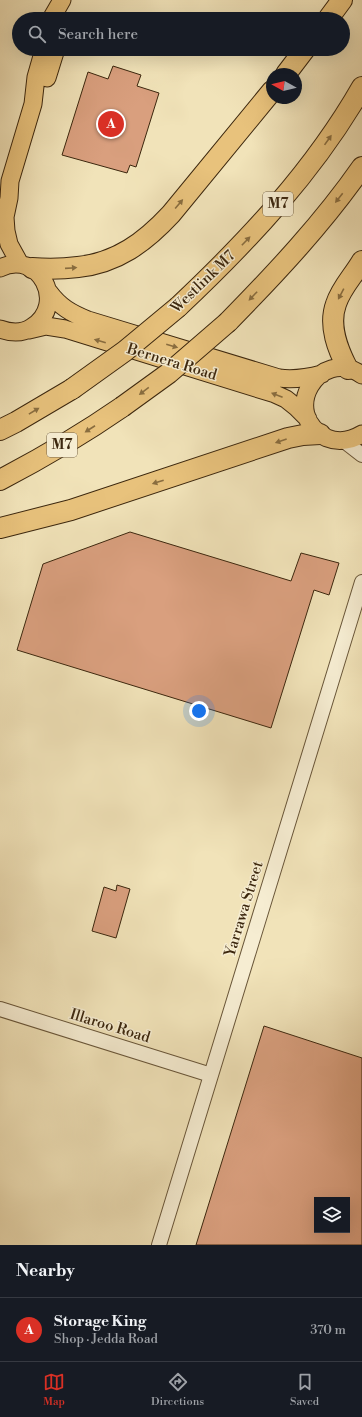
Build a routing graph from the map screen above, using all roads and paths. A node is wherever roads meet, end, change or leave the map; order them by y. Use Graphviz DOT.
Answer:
graph roads {
  1 [pos="63,0"];
  2 [pos="342,0"];
  3 [pos="55,12"];
  4 [pos="64,12"];
  5 [pos="333,12"];
  6 [pos="42,56"];
  7 [pos="54,56"];
  8 [pos="300,56"];
  9 [pos="291,68"];
  10 [pos="362,87"];
  11 [pos="266,98"];
  12 [pos="33,104"];
  13 [pos="362,167"];
  14 [pos="5,187"];
  15 [pos="362,261"];
  16 [pos="26,266"];
  17 [pos="0,268"];
  18 [pos="48,292"];
  19 [pos="0,329"];
  20 [pos="29,330"];
  21 [pos="355,372"];
  22 [pos="322,374"];
  23 [pos="314,427"];
  24 [pos="0,430"];
  25 [pos="362,434"];
  26 [pos="344,441"];
  27 [pos="362,455"];
  28 [pos="0,480"];
  29 [pos="0,528"];
  30 [pos="362,582"];
  31 [pos="0,1009"];
  32 [pos="211,1075"];
  33 [pos="159,1245"];
  1 -- 3 [label="main road"];
  1 -- 4 [label="main road"];
  2 -- 5 [label="highway"];
  6 -- 12 [label="main road"];
  7 -- 12 [label="main road"];
  8 -- 9 [label="highway"];
  24 -- 10 [label="highway, Westlink M7 / M7, one-way, bridge"];
  16 -- 11 [label="highway, one-way"];
  12 -- 14 [label="main road, Bernera Road"];
  13 -- 28 [label="highway, M7, one-way, bridge"];
  14 -- 16 [label="main road, Bernera Road"];
  15 -- 21 [label="highway, one-way"];
  16 -- 17 [label="main road"];
  16 -- 18 [label="main road, Bernera Road"];
  18 -- 20 [label="main road"];
  18 -- 22 [label="main road, Bernera Road, one-way"];
  19 -- 20 [label="main road, Bernera Road"];
  23 -- 20 [label="main road, Bernera Road, one-way"];
  21 -- 22 [label="main road, Bernera Road"];
  22 -- 23 [label="main road"];
  23 -- 26 [label="main road"];
  23 -- 29 [label="highway, one-way"];
  25 -- 26 [label="main road"];
  26 -- 27 [label="street"];
  30 -- 32 [label="street, Yarrawa Street"];
  31 -- 32 [label="street, Illaroo Road"];
  32 -- 33 [label="street, Yarrawa Street"];
}
